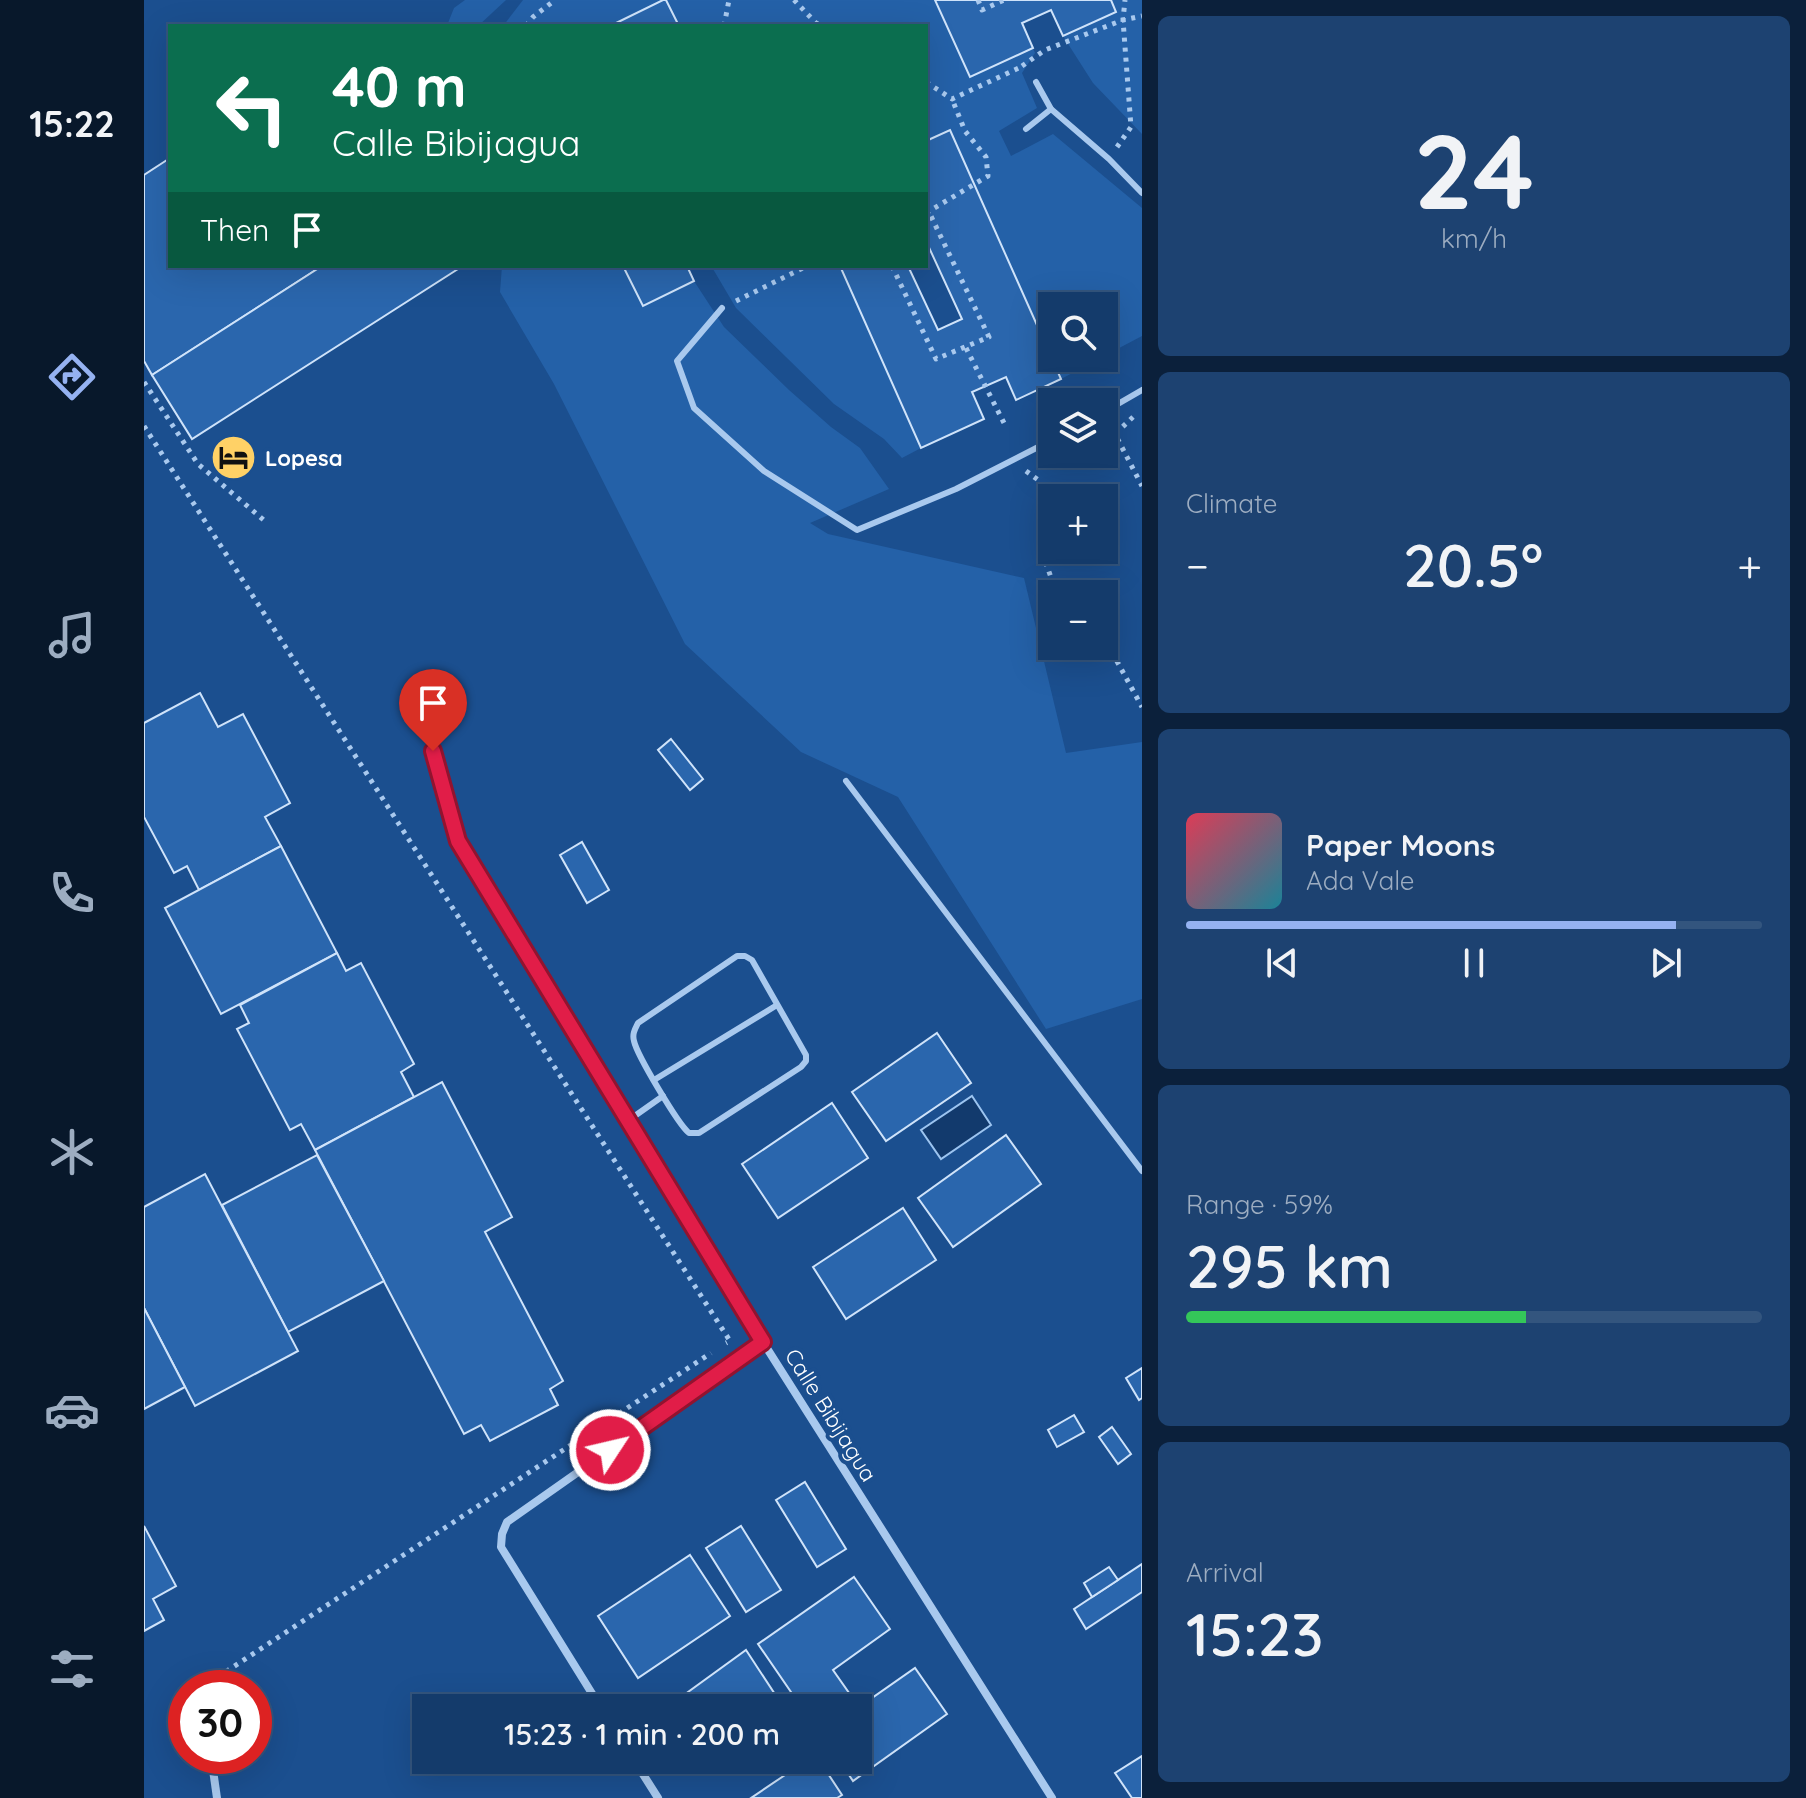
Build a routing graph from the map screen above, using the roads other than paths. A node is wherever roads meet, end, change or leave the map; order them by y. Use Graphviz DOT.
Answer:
graph roads {
  1 [pos="1036,82"];
  2 [pos="1051,109"];
  3 [pos="1026,129"];
  4 [pos="1142,193"];
  5 [pos="722,308"];
  6 [pos="1142,390"];
  7 [pos="1118,404"];
  8 [pos="1038,447"];
  9 [pos="433,751"];
  10 [pos="846,781"];
  11 [pos="777,1005"];
  12 [pos="654,1080"];
  13 [pos="663,1096"];
  14 [pos="629,1120"];
  15 [pos="1142,1171"];
  16 [pos="763,1342"];
  17 [pos="592,1694"];
  18 [pos="214,1774"];
  19 [pos="643,1774"];
  20 [pos="217,1798"];
  21 [pos="658,1798"];
  22 [pos="1052,1798"];
  1 -- 2 [label="lane"];
  2 -- 3 [label="lane"];
  2 -- 4 [label="lane"];
  5 -- 8 [label="lane"];
  6 -- 7 [label="lane"];
  9 -- 14 [label="street, Calle Bibijagua"];
  10 -- 15 [label="lane"];
  11 -- 12 [label="lane"];
  11 -- 12 [label="lane"];
  11 -- 13 [label="lane"];
  12 -- 13 [label="lane"];
  13 -- 14 [label="lane"];
  14 -- 16 [label="street, Calle Bibijagua"];
  16 -- 17 [label="street"];
  16 -- 22 [label="street, Calle Bibijagua"];
  18 -- 20 [label="street"];
  19 -- 21 [label="street"];
}
